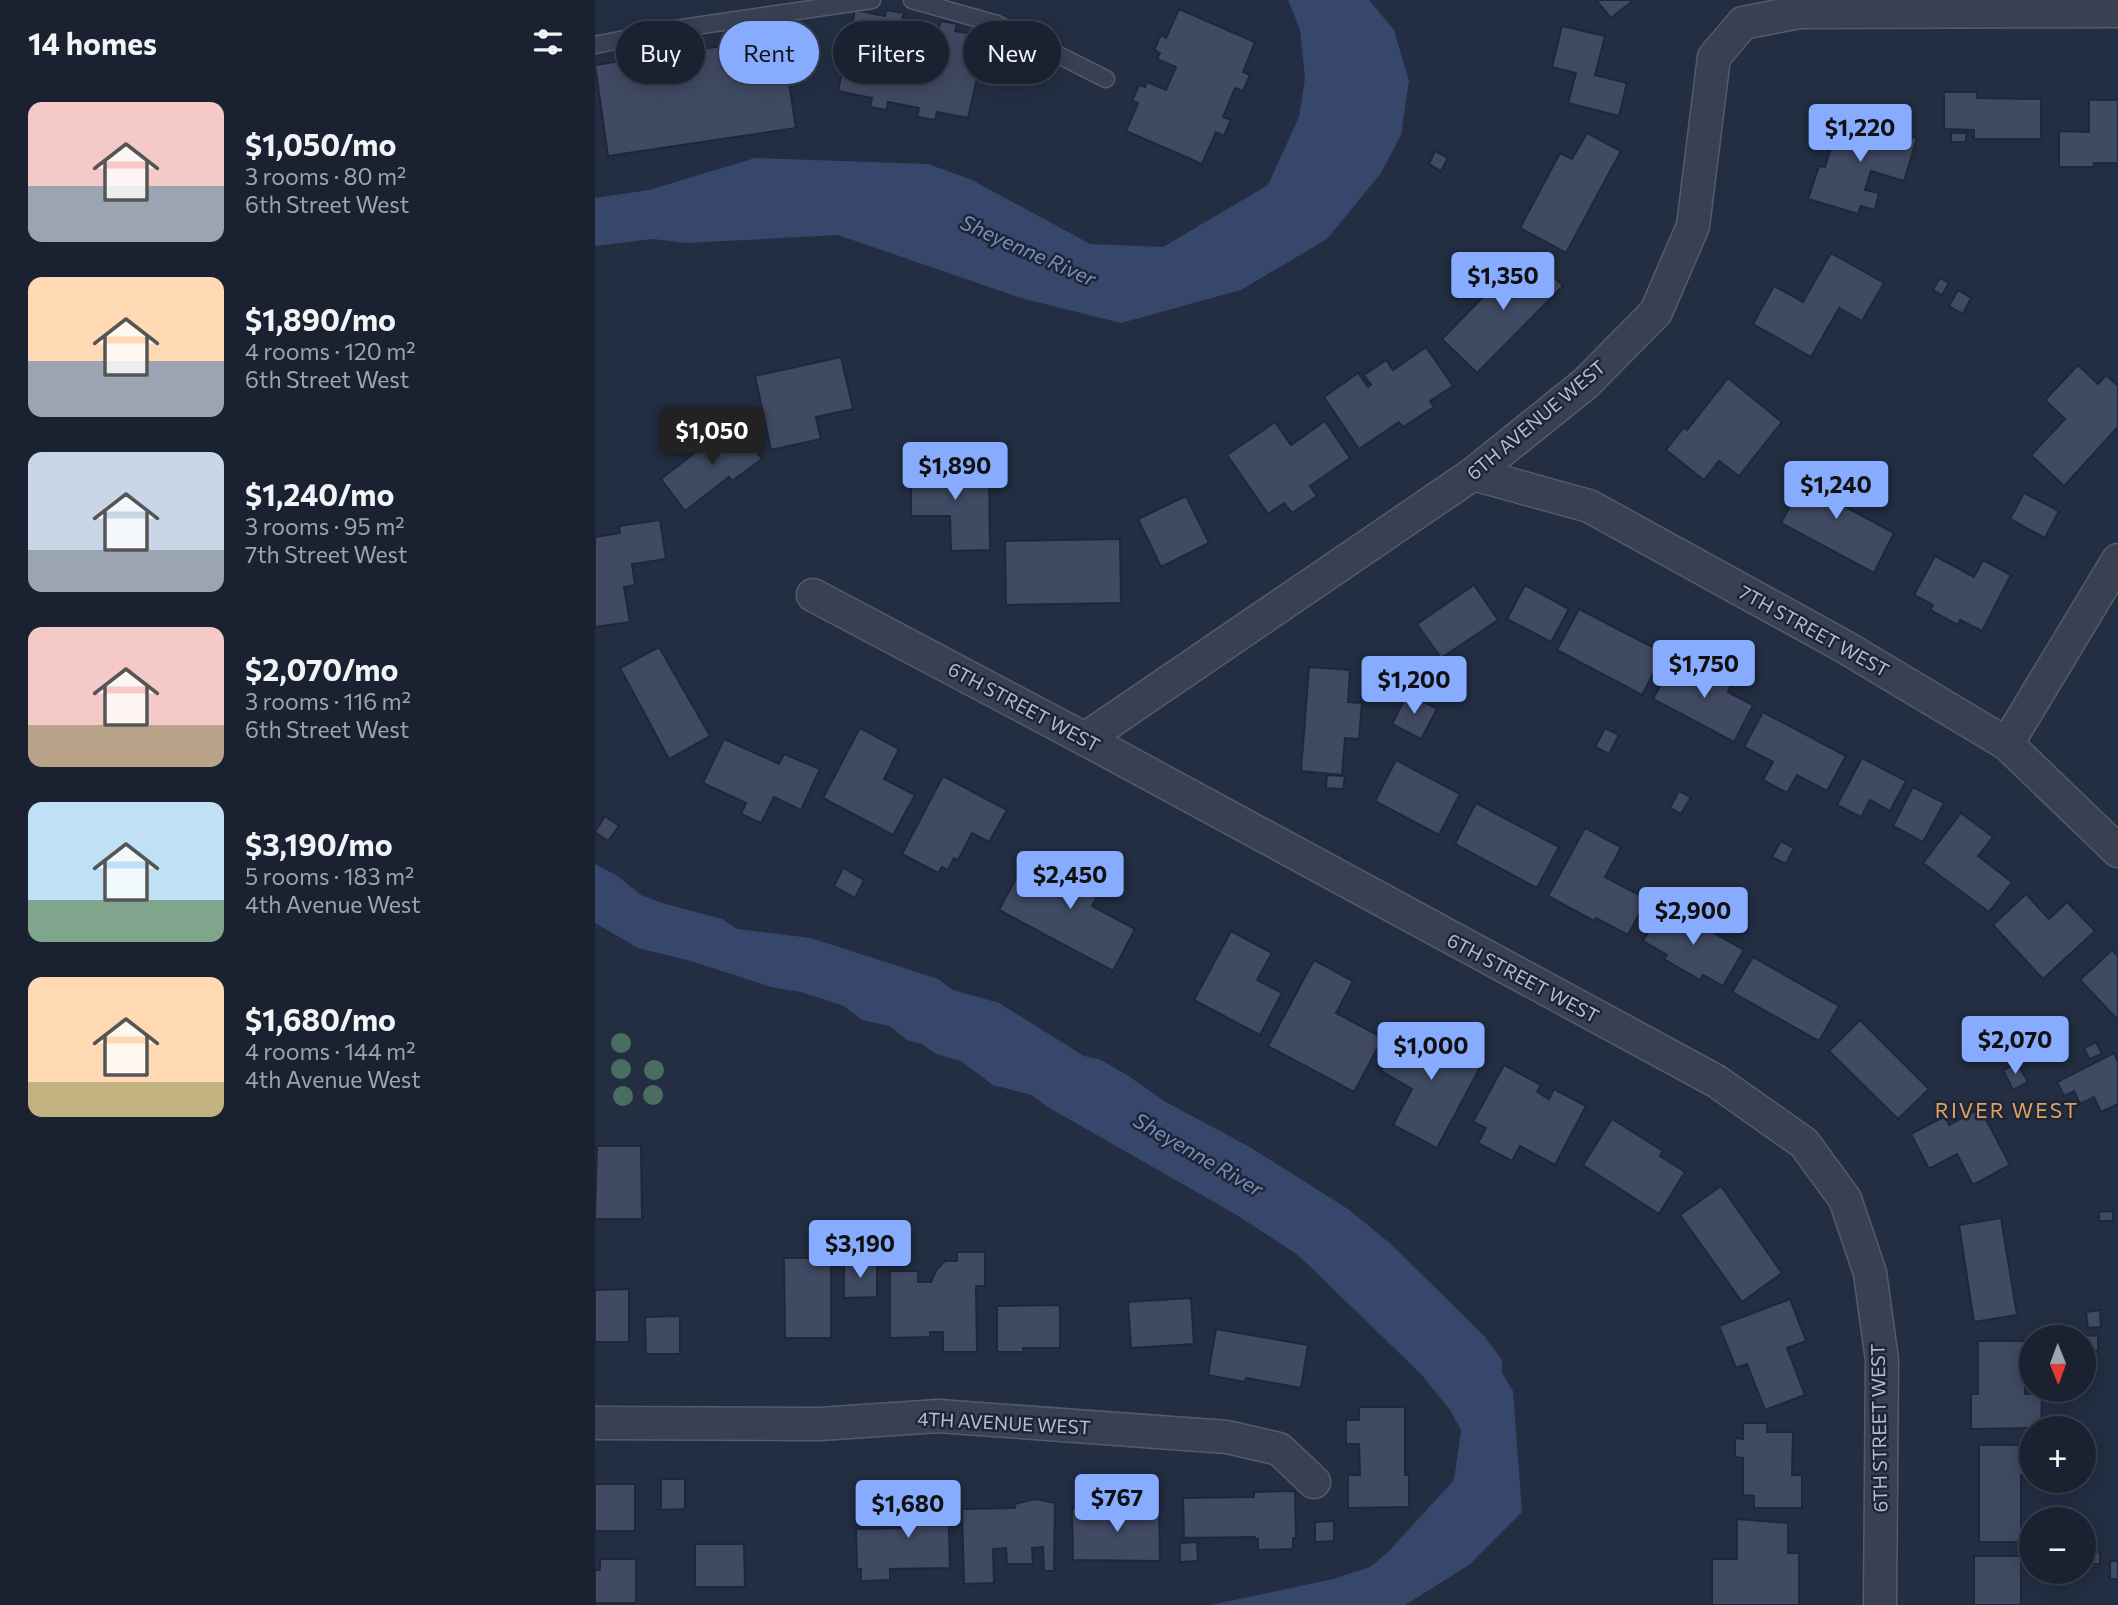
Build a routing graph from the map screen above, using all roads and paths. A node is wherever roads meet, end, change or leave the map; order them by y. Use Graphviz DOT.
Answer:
graph roads {
  1 [pos="872,0"];
  2 [pos="912,0"];
  3 [pos="2100,7"];
  4 [pos="595,45"];
  5 [pos="1106,79"];
  6 [pos="1473,474"];
  7 [pos="2118,560"];
  8 [pos="813,595"];
  9 [pos="1085,739"];
  10 [pos="2007,744"];
  11 [pos="2118,851"];
  12 [pos="595,1423"];
  13 [pos="1314,1482"];
  14 [pos="1880,1605"];
  1 -- 4 [label="lane"];
  2 -- 5 [label="lane"];
  3 -- 6 [label="street, 6TH AVENUE WEST"];
  6 -- 9 [label="street, 6TH AVENUE WEST"];
  6 -- 10 [label="street, 7TH STREET WEST"];
  7 -- 10 [label="street"];
  8 -- 9 [label="street, 6TH STREET WEST"];
  9 -- 14 [label="street, 6TH STREET WEST"];
  10 -- 11 [label="street, 7TH STREET WEST"];
  12 -- 13 [label="street, 4TH AVENUE WEST"];
}
